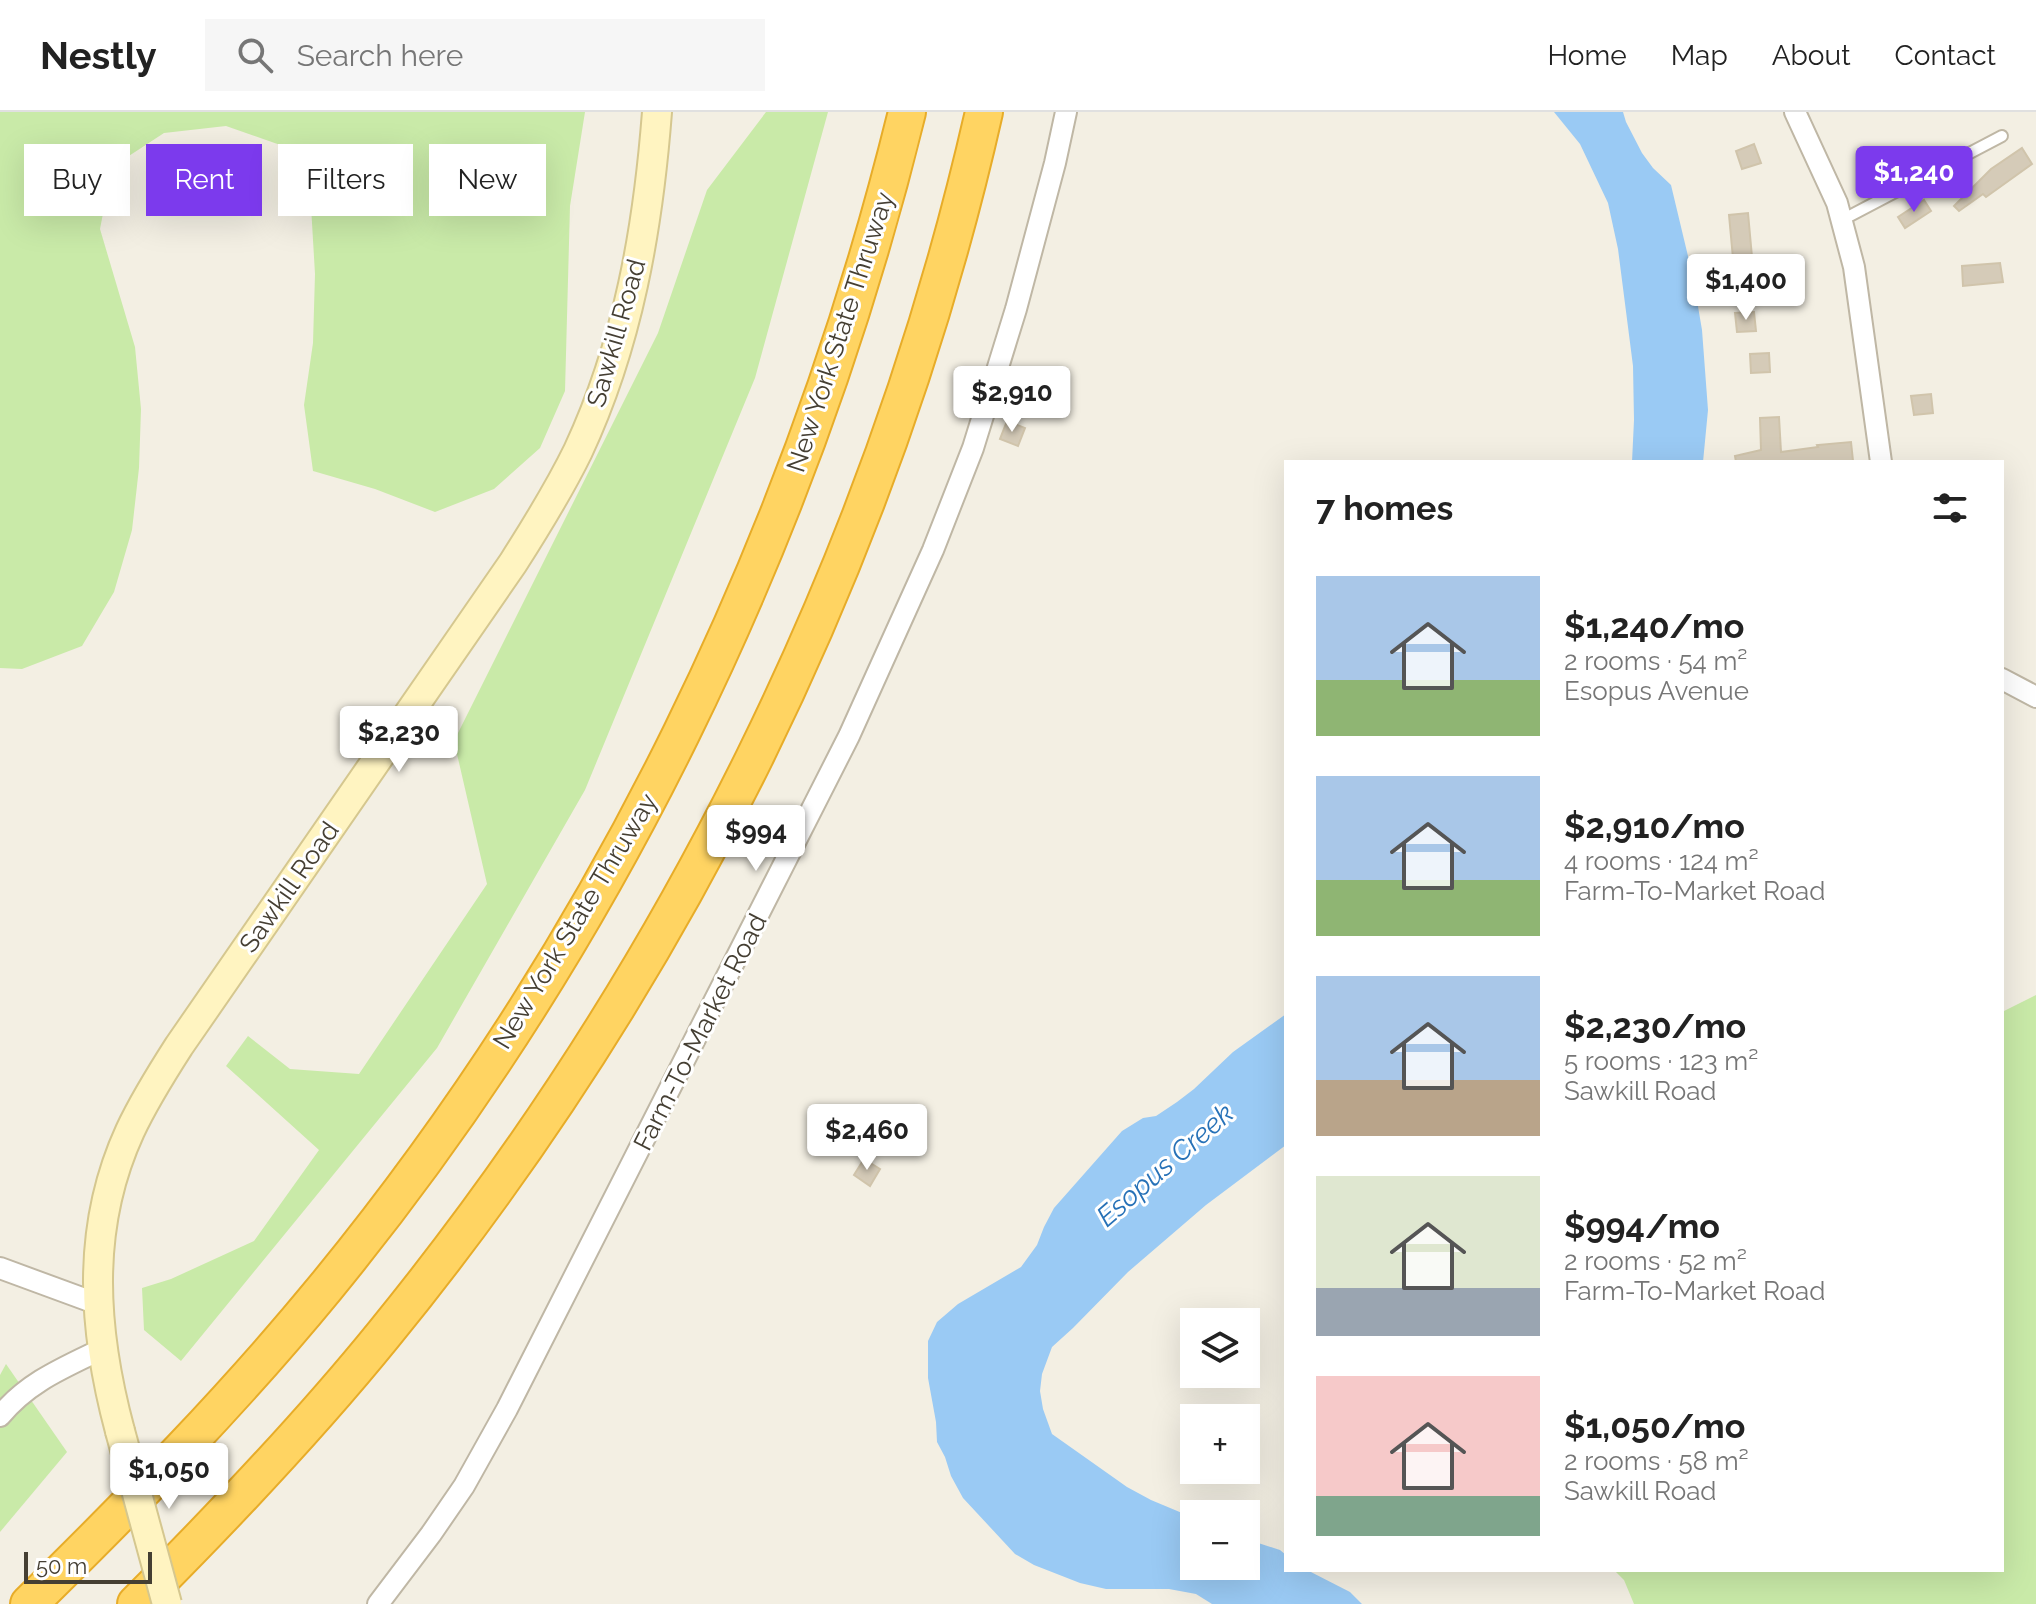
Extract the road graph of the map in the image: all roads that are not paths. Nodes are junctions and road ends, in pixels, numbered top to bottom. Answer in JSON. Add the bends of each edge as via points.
{"nodes":[{"id":1,"x":657,"y":112,"type":"edge"},
{"id":2,"x":907,"y":112,"type":"edge"},
{"id":3,"x":984,"y":112,"type":"edge"},
{"id":4,"x":1066,"y":112,"type":"edge"},
{"id":5,"x":1799,"y":115,"type":"edge"},
{"id":6,"x":2002,"y":136,"type":"dead end"},
{"id":7,"x":1842,"y":220,"type":"junction"},
{"id":8,"x":1881,"y":460,"type":"edge"},
{"id":9,"x":2004,"y":680,"type":"edge"},
{"id":10,"x":2036,"y":697,"type":"edge"},
{"id":11,"x":0,"y":1268,"type":"edge"},
{"id":12,"x":98,"y":1304,"type":"junction"},
{"id":13,"x":102,"y":1349,"type":"junction"},
{"id":14,"x":0,"y":1416,"type":"edge"},
{"id":15,"x":29,"y":1604,"type":"edge"},
{"id":16,"x":136,"y":1604,"type":"edge"},
{"id":17,"x":167,"y":1604,"type":"edge"},
{"id":18,"x":378,"y":1604,"type":"edge"}],
"edges":[{"from":1,"to":12,"type":"street","name":"Sawkill Road","via":[[649,196],[623,330],[577,452],[537,527],[179,1046],[142,1108],[107,1200]]},
{"from":2,"to":15,"type":"highway","name":"New York State Thruway","via":[[858,293],[772,531],[691,713],[594,896],[476,1084],[327,1285],[195,1436]]},
{"from":3,"to":16,"type":"highway","via":[[930,315],[862,509],[778,707],[675,909],[539,1126],[435,1270],[261,1476]]},
{"from":4,"to":18,"type":"street","name":"Farm-To-Market Road","via":[[1016,309],[973,448],[849,736],[507,1409],[464,1486]]},
{"from":5,"to":7,"type":"street"},
{"from":6,"to":7,"type":"lane"},
{"from":7,"to":8,"type":"street","via":[[1854,267]]},
{"from":9,"to":10,"type":"street"},
{"from":11,"to":12,"type":"street"},
{"from":12,"to":13,"type":"street","name":"Sawkill Road"},
{"from":13,"to":14,"type":"street","via":[[36,1382]]},
{"from":13,"to":17,"type":"street","name":"Sawkill Road","bridge":true}]}
